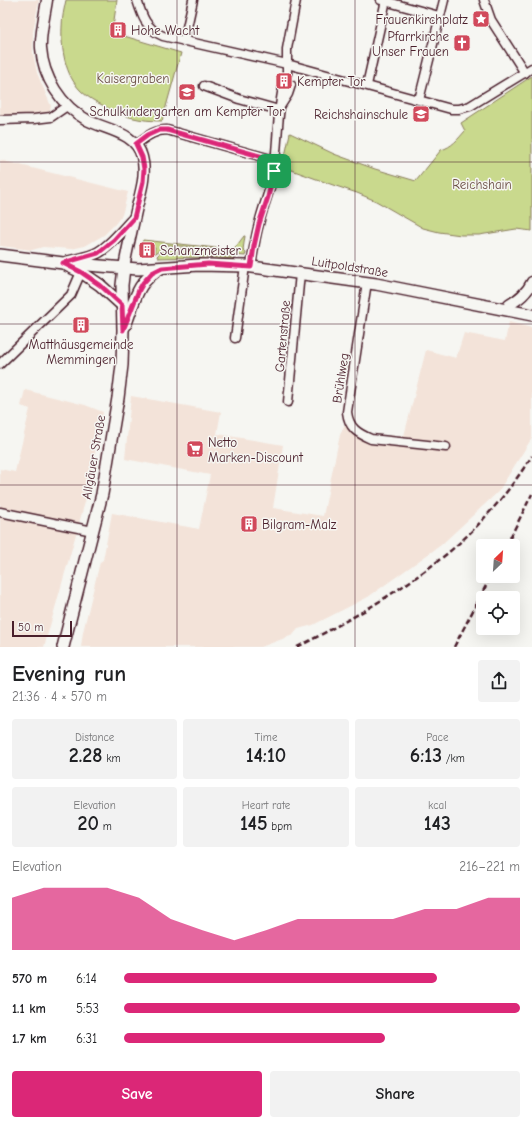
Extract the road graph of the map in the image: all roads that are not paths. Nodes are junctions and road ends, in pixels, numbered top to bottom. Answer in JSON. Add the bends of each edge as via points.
{"nodes":[{"id":1,"x":47,"y":0,"type":"edge"},
{"id":2,"x":137,"y":0,"type":"edge"},
{"id":3,"x":193,"y":0,"type":"edge"},
{"id":4,"x":296,"y":0,"type":"edge"},
{"id":5,"x":384,"y":0,"type":"edge"},
{"id":6,"x":444,"y":0,"type":"edge"},
{"id":7,"x":484,"y":0,"type":"edge"},
{"id":8,"x":439,"y":16,"type":"junction"},
{"id":9,"x":184,"y":41,"type":"junction"},
{"id":10,"x":287,"y":64,"type":"junction"},
{"id":11,"x":532,"y":68,"type":"edge"},
{"id":12,"x":525,"y":73,"type":"junction"},
{"id":13,"x":367,"y":85,"type":"junction"},
{"id":14,"x":204,"y":86,"type":"dead end"},
{"id":15,"x":419,"y":100,"type":"junction"},
{"id":16,"x":67,"y":106,"type":"junction"},
{"id":17,"x":280,"y":109,"type":"junction"},
{"id":18,"x":0,"y":120,"type":"edge"},
{"id":19,"x":136,"y":144,"type":"junction"},
{"id":20,"x":274,"y":160,"type":"junction"},
{"id":21,"x":134,"y":218,"type":"junction"},
{"id":22,"x":0,"y":255,"type":"edge"},
{"id":23,"x":63,"y":263,"type":"junction"},
{"id":24,"x":248,"y":266,"type":"junction"},
{"id":25,"x":124,"y":268,"type":"junction"},
{"id":26,"x":162,"y":268,"type":"junction"},
{"id":27,"x":81,"y":272,"type":"junction"},
{"id":28,"x":300,"y":273,"type":"junction"},
{"id":29,"x":368,"y":282,"type":"junction"},
{"id":30,"x":532,"y":282,"type":"edge"},
{"id":31,"x":122,"y":305,"type":"junction"},
{"id":32,"x":509,"y":305,"type":"joint"},
{"id":33,"x":494,"y":308,"type":"junction"},
{"id":34,"x":532,"y":314,"type":"edge"},
{"id":35,"x":123,"y":330,"type":"junction"},
{"id":36,"x":235,"y":338,"type":"dead end"},
{"id":37,"x":0,"y":364,"type":"edge"},
{"id":38,"x":288,"y":402,"type":"dead end"},
{"id":39,"x":446,"y":447,"type":"dead end"},
{"id":40,"x":0,"y":512,"type":"edge"},
{"id":41,"x":93,"y":531,"type":"junction"},
{"id":42,"x":63,"y":647,"type":"edge"}],
"edges":[{"from":1,"to":16,"type":"street","via":[[40,42],[44,66],[58,95]]},
{"from":2,"to":9,"type":"street","via":[[144,21],[152,30],[162,36]]},
{"from":3,"to":9,"type":"street"},
{"from":4,"to":10,"type":"street","via":[[287,48]]},
{"from":5,"to":8,"type":"street"},
{"from":5,"to":13,"type":"street"},
{"from":6,"to":8,"type":"street"},
{"from":7,"to":12,"type":"street","via":[[491,20]]},
{"from":8,"to":15,"type":"street"},
{"from":9,"to":10,"type":"street"},
{"from":10,"to":13,"type":"street"},
{"from":10,"to":17,"type":"street","via":[[288,82]]},
{"from":11,"to":12,"type":"street"},
{"from":12,"to":15,"type":"street","via":[[463,108],[451,109]]},
{"from":13,"to":15,"type":"street"},
{"from":14,"to":17,"type":"street","via":[[238,99]]},
{"from":16,"to":18,"type":"street","via":[[51,117]]},
{"from":16,"to":19,"type":"street","via":[[85,119],[119,132]]},
{"from":17,"to":20,"type":"street"},
{"from":19,"to":20,"type":"street","via":[[159,130],[167,130]]},
{"from":19,"to":21,"type":"street","via":[[144,169]]},
{"from":20,"to":24,"type":"street","via":[[268,197]]},
{"from":21,"to":23,"type":"street","via":[[98,253]]},
{"from":21,"to":25,"type":"street"},
{"from":22,"to":23,"type":"main road"},
{"from":23,"to":25,"type":"main road","name":"Luitpoldstraße"},
{"from":23,"to":27,"type":"main road"},
{"from":24,"to":26,"type":"main road","name":"Luitpoldstraße","via":[[208,264]]},
{"from":24,"to":28,"type":"main road","name":"Luitpoldstraße"},
{"from":24,"to":36,"type":"street"},
{"from":25,"to":26,"type":"main road","name":"Luitpoldstraße"},
{"from":25,"to":31,"type":"main road","name":"Allgäuer Straße"},
{"from":26,"to":35,"type":"main road","via":[[152,273],[143,283]]},
{"from":27,"to":31,"type":"main road"},
{"from":27,"to":37,"type":"street","via":[[71,295]]},
{"from":28,"to":29,"type":"main road","name":"Luitpoldstraße"},
{"from":28,"to":38,"type":"street","name":"Gartenstraße"},
{"from":29,"to":33,"type":"main road","name":"Luitpoldstraße"},
{"from":29,"to":39,"type":"street","name":"Brühlweg","via":[[347,412],[348,419],[362,436],[371,439]]},
{"from":30,"to":32,"type":"street","via":[[519,299]]},
{"from":31,"to":35,"type":"main road","name":"Allgäuer Straße"},
{"from":32,"to":33,"type":"main road"},
{"from":33,"to":34,"type":"main road","name":"Luitpoldstraße"},
{"from":35,"to":41,"type":"main road","name":"Allgäuer Straße","via":[[118,398],[102,494]]},
{"from":40,"to":41,"type":"street"},
{"from":41,"to":42,"type":"main road","name":"Allgäuer Straße"}]}
